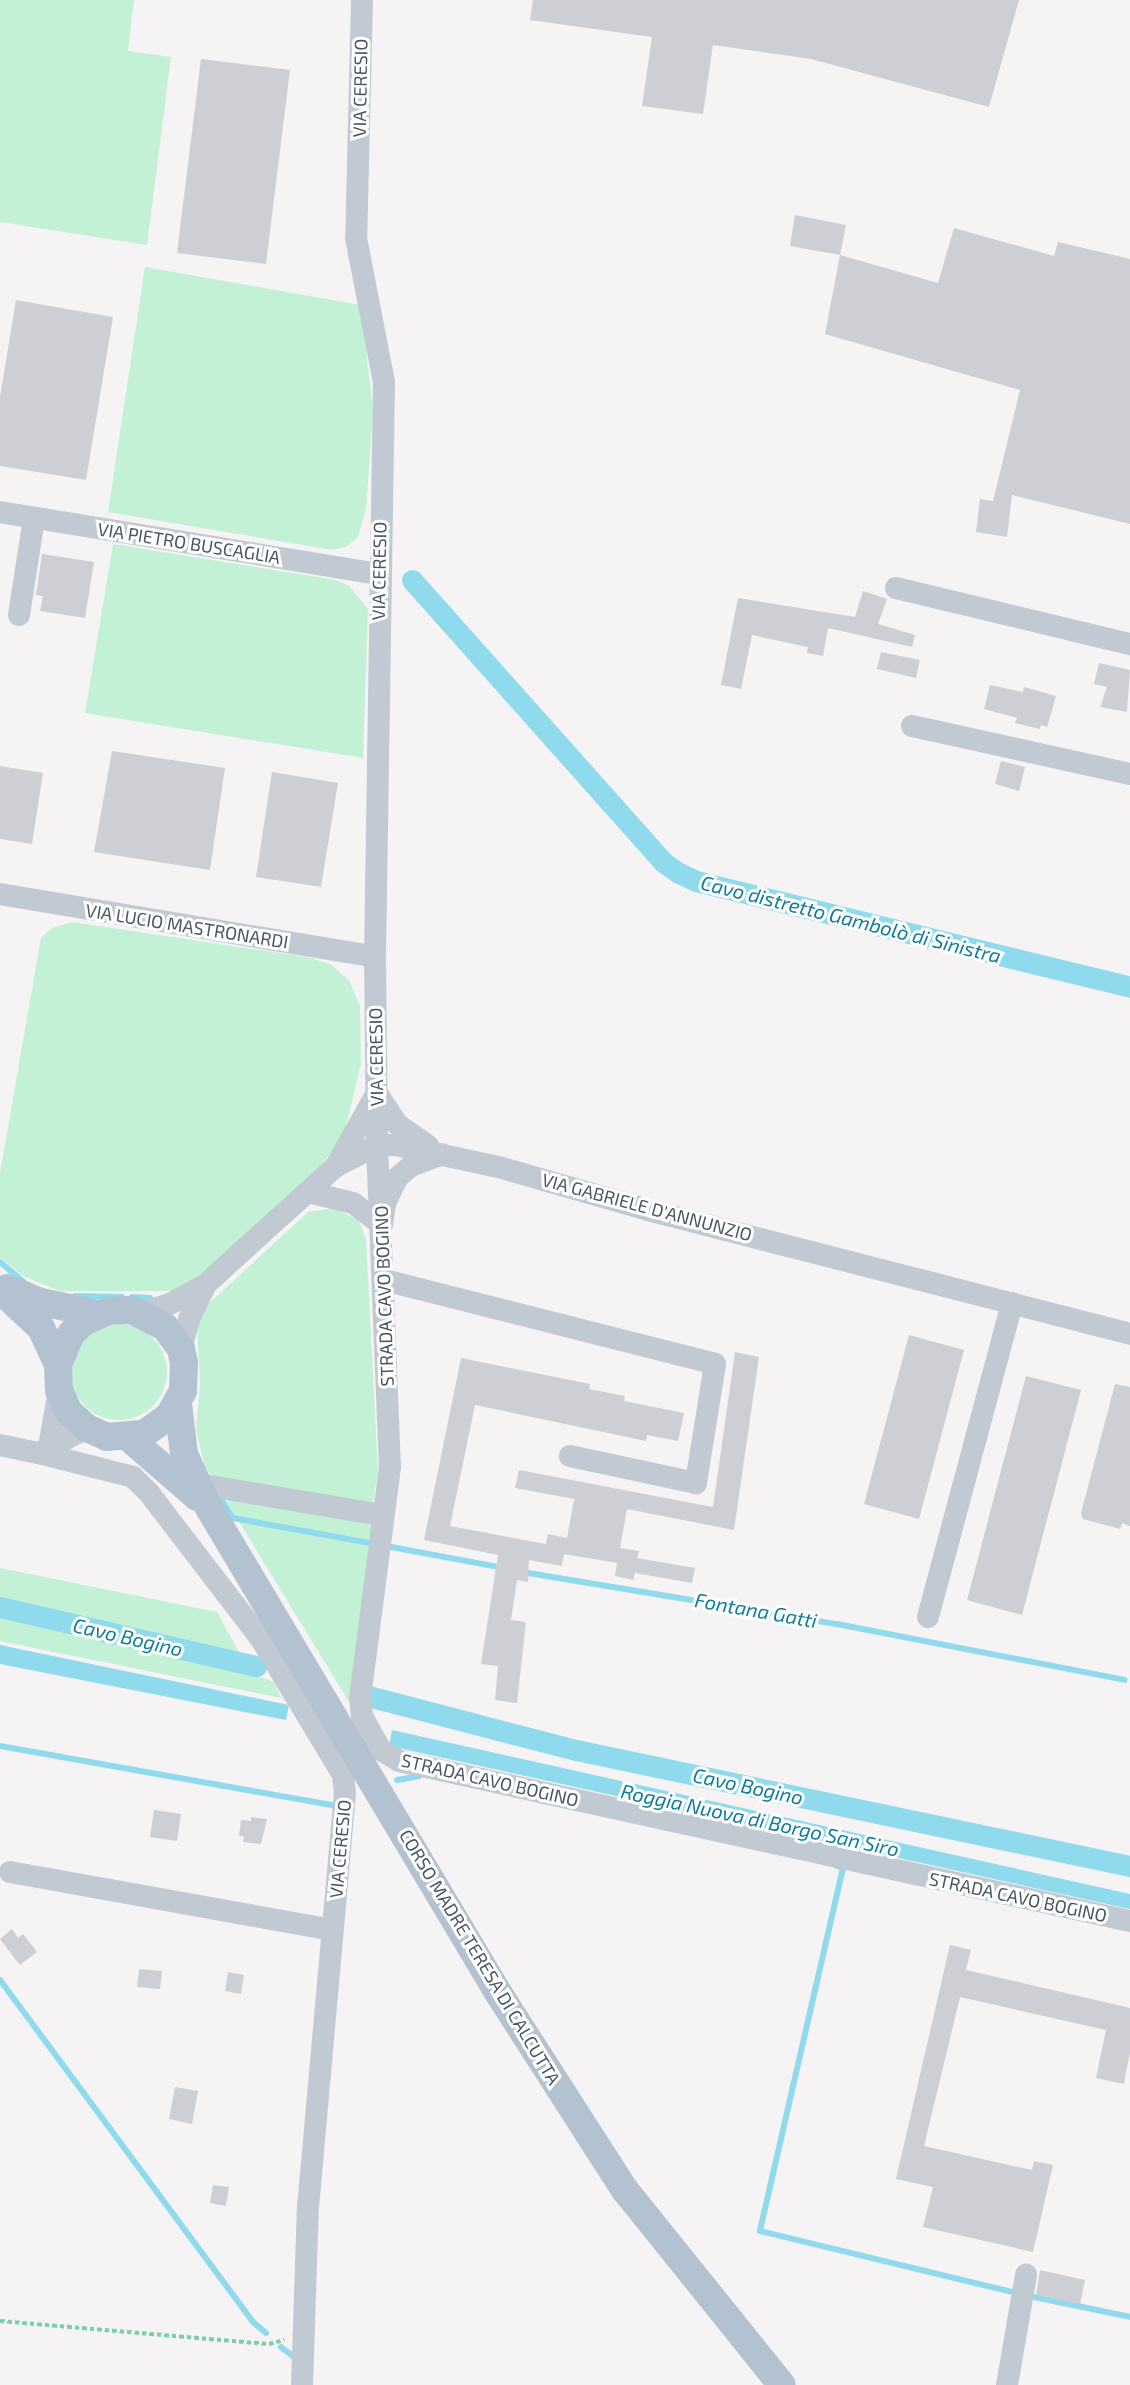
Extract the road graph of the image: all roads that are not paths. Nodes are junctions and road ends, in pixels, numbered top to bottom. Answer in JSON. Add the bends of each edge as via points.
{"nodes":[{"id":1,"x":362,"y":0,"type":"edge"},
{"id":2,"x":0,"y":512,"type":"edge"},
{"id":3,"x":34,"y":518,"type":"junction"},
{"id":4,"x":379,"y":574,"type":"junction"},
{"id":5,"x":896,"y":588,"type":"dead end"},
{"id":6,"x":19,"y":615,"type":"dead end"},
{"id":7,"x":1130,"y":644,"type":"edge"},
{"id":8,"x":912,"y":726,"type":"dead end"},
{"id":9,"x":1130,"y":774,"type":"edge"},
{"id":10,"x":0,"y":894,"type":"edge"},
{"id":11,"x":375,"y":957,"type":"junction"},
{"id":12,"x":377,"y":1093,"type":"junction"},
{"id":13,"x":377,"y":1145,"type":"junction"},
{"id":14,"x":442,"y":1154,"type":"junction"},
{"id":15,"x":335,"y":1167,"type":"junction"},
{"id":16,"x":308,"y":1192,"type":"junction"},
{"id":17,"x":382,"y":1225,"type":"junction"},
{"id":18,"x":384,"y":1280,"type":"junction"},
{"id":19,"x":206,"y":1284,"type":"junction"},
{"id":20,"x":0,"y":1285,"type":"edge"},
{"id":21,"x":0,"y":1290,"type":"edge"},
{"id":22,"x":1012,"y":1303,"type":"junction"},
{"id":23,"x":142,"y":1313,"type":"junction"},
{"id":24,"x":97,"y":1314,"type":"junction"},
{"id":25,"x":1130,"y":1334,"type":"edge"},
{"id":26,"x":180,"y":1349,"type":"junction"},
{"id":27,"x":58,"y":1377,"type":"junction"},
{"id":28,"x":178,"y":1404,"type":"junction"},
{"id":29,"x":87,"y":1428,"type":"junction"},
{"id":30,"x":129,"y":1437,"type":"junction"},
{"id":31,"x":0,"y":1445,"type":"edge"},
{"id":32,"x":44,"y":1450,"type":"junction"},
{"id":33,"x":570,"y":1456,"type":"dead end"},
{"id":34,"x":203,"y":1496,"type":"junction"},
{"id":35,"x":382,"y":1515,"type":"junction"},
{"id":36,"x":928,"y":1617,"type":"dead end"},
{"id":37,"x":10,"y":1872,"type":"dead end"},
{"id":38,"x":1130,"y":1922,"type":"edge"},
{"id":39,"x":332,"y":1930,"type":"junction"},
{"id":40,"x":1026,"y":2275,"type":"dead end"},
{"id":41,"x":302,"y":2385,"type":"edge"},
{"id":42,"x":782,"y":2385,"type":"edge"},
{"id":43,"x":1007,"y":2385,"type":"edge"}],
"edges":[{"from":1,"to":4,"type":"street","name":"VIA CERESIO","via":[[356,238],[384,382]]},
{"from":2,"to":3,"type":"street","name":"VIA PIETRO BUSCAGLIA"},
{"from":3,"to":4,"type":"street","name":"VIA PIETRO BUSCAGLIA"},
{"from":3,"to":6,"type":"street"},
{"from":4,"to":11,"type":"street","name":"VIA CERESIO"},
{"from":5,"to":7,"type":"street"},
{"from":8,"to":9,"type":"street"},
{"from":10,"to":11,"type":"street","name":"VIA LUCIO MASTRONARDI"},
{"from":11,"to":12,"type":"street","name":"VIA CERESIO"},
{"from":12,"to":13,"type":"street","name":"VIA CERESIO"},
{"from":12,"to":14,"type":"street","via":[[397,1124]]},
{"from":12,"to":15,"type":"street"},
{"from":13,"to":14,"type":"street","name":"VIA GABRIELE D'ANNUNZIO"},
{"from":13,"to":15,"type":"street"},
{"from":13,"to":17,"type":"street","name":"STRADA CAVO BOGINO"},
{"from":14,"to":17,"type":"street","via":[[411,1166],[396,1178],[385,1203]]},
{"from":14,"to":22,"type":"street","name":"VIA GABRIELE D'ANNUNZIO"},
{"from":15,"to":16,"type":"street"},
{"from":16,"to":17,"type":"street","via":[[353,1203]]},
{"from":16,"to":19,"type":"street"},
{"from":17,"to":18,"type":"street","name":"STRADA CAVO BOGINO"},
{"from":18,"to":33,"type":"street","via":[[715,1364],[696,1484]]},
{"from":18,"to":35,"type":"street","name":"STRADA CAVO BOGINO","via":[[390,1467]]},
{"from":19,"to":23,"type":"street","via":[[171,1304]]},
{"from":19,"to":26,"type":"street"},
{"from":20,"to":24,"type":"main road","via":[[37,1301]]},
{"from":21,"to":27,"type":"main road","via":[[41,1328]]},
{"from":22,"to":25,"type":"street","name":"VIA GABRIELE D'ANNUNZIO"},
{"from":22,"to":36,"type":"street"},
{"from":23,"to":24,"type":"main road","via":[[119,1309]]},
{"from":23,"to":26,"type":"main road","via":[[165,1327]]},
{"from":24,"to":27,"type":"main road","via":[[71,1334]]},
{"from":26,"to":28,"type":"main road","via":[[185,1377]]},
{"from":27,"to":29,"type":"main road","via":[[69,1412]]},
{"from":27,"to":32,"type":"street"},
{"from":28,"to":30,"type":"main road","via":[[157,1426]]},
{"from":28,"to":34,"type":"main road","name":"CORSO MADRE TERESA DI CALCUTTA","via":[[184,1454]]},
{"from":29,"to":30,"type":"main road","via":[[107,1437]]},
{"from":29,"to":32,"type":"street"},
{"from":30,"to":34,"type":"main road","name":"CORSO MADRE TERESA DI CALCUTTA"},
{"from":31,"to":32,"type":"street"},
{"from":32,"to":39,"type":"street","name":"VIA CERESIO","via":[[133,1477],[149,1493],[272,1657],[343,1775],[345,1793]]},
{"from":34,"to":35,"type":"street"},
{"from":34,"to":42,"type":"main road","name":"CORSO MADRE TERESA DI CALCUTTA","via":[[497,1991],[625,2190]]},
{"from":35,"to":38,"type":"street","name":"STRADA CAVO BOGINO","via":[[360,1697],[365,1723],[385,1755]]},
{"from":37,"to":39,"type":"street"},
{"from":39,"to":41,"type":"street","name":"VIA CERESIO","via":[[308,2204]]},
{"from":40,"to":43,"type":"street"}]}
